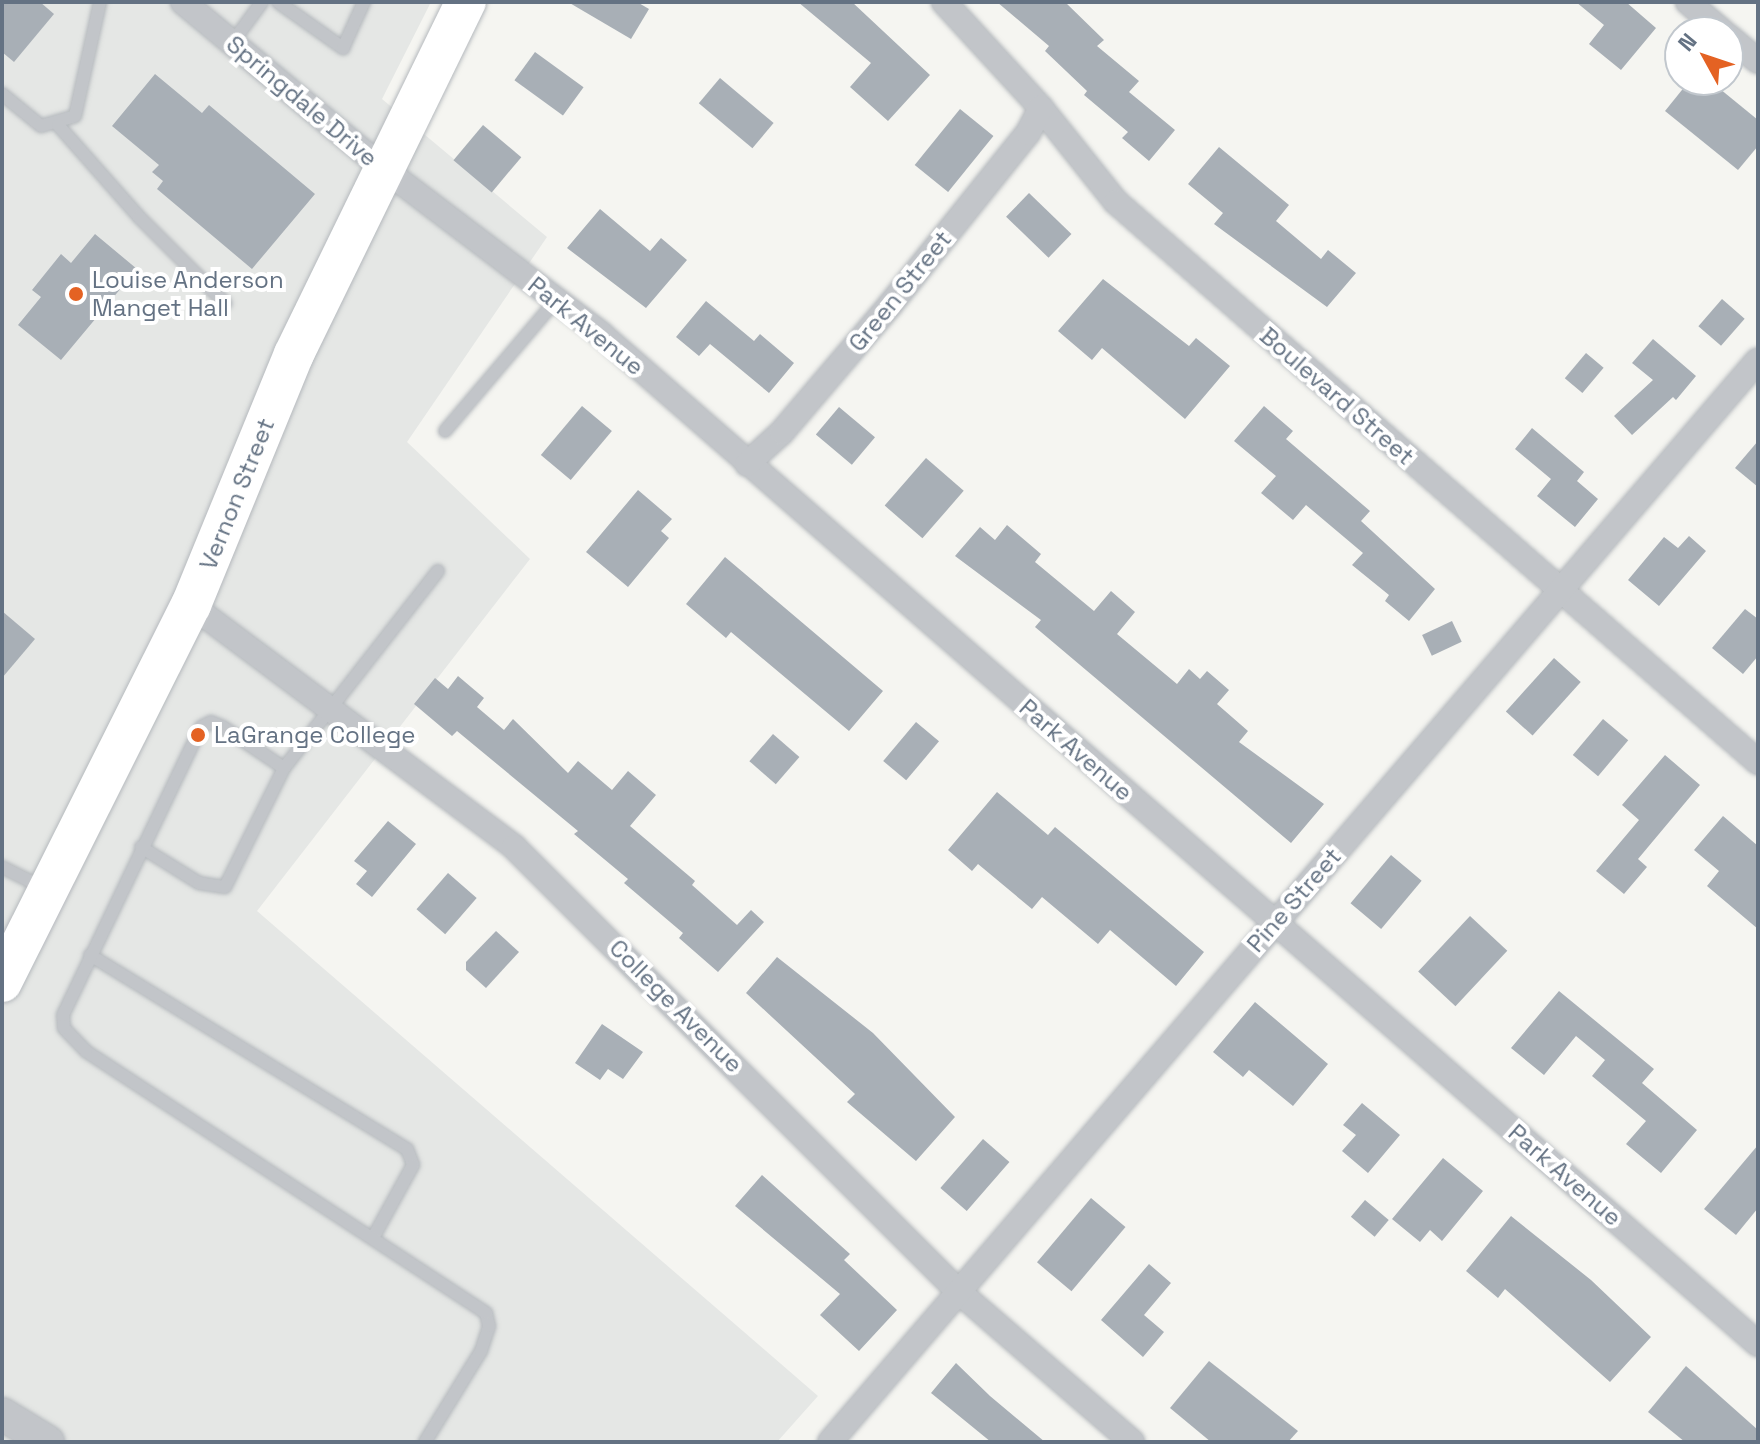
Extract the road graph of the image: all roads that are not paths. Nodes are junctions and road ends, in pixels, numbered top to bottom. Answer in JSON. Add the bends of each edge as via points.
{"nodes":[{"id":1,"x":100,"y":2,"type":"edge"},
{"id":2,"x":183,"y":2,"type":"edge"},
{"id":3,"x":262,"y":2,"type":"edge"},
{"id":4,"x":278,"y":2,"type":"edge"},
{"id":5,"x":364,"y":2,"type":"edge"},
{"id":6,"x":466,"y":2,"type":"edge"},
{"id":7,"x":944,"y":2,"type":"edge"},
{"id":8,"x":1688,"y":2,"type":"edge"},
{"id":9,"x":1704,"y":16,"type":"edge"},
{"id":10,"x":232,"y":43,"type":"junction"},
{"id":11,"x":2,"y":94,"type":"edge"},
{"id":12,"x":1041,"y":108,"type":"junction"},
{"id":13,"x":58,"y":125,"type":"junction"},
{"id":14,"x":384,"y":169,"type":"junction"},
{"id":15,"x":557,"y":299,"type":"junction"},
{"id":16,"x":225,"y":303,"type":"dead end"},
{"id":17,"x":1758,"y":360,"type":"edge"},
{"id":18,"x":445,"y":431,"type":"dead end"},
{"id":19,"x":747,"y":464,"type":"junction"},
{"id":20,"x":438,"y":571,"type":"dead end"},
{"id":21,"x":1562,"y":593,"type":"junction"},
{"id":22,"x":191,"y":605,"type":"junction"},
{"id":23,"x":328,"y":708,"type":"junction"},
{"id":24,"x":1758,"y":762,"type":"edge"},
{"id":25,"x":284,"y":768,"type":"junction"},
{"id":26,"x":141,"y":847,"type":"junction"},
{"id":27,"x":2,"y":867,"type":"edge"},
{"id":28,"x":48,"y":891,"type":"junction"},
{"id":29,"x":1275,"y":922,"type":"junction"},
{"id":30,"x":90,"y":955,"type":"junction"},
{"id":31,"x":2,"y":982,"type":"edge"},
{"id":32,"x":374,"y":1236,"type":"junction"},
{"id":33,"x":959,"y":1292,"type":"junction"},
{"id":34,"x":1758,"y":1344,"type":"edge"},
{"id":35,"x":2,"y":1414,"type":"edge"},
{"id":36,"x":48,"y":1442,"type":"edge"},
{"id":37,"x":425,"y":1442,"type":"edge"},
{"id":38,"x":830,"y":1442,"type":"edge"},
{"id":39,"x":1132,"y":1442,"type":"edge"}],
"edges":[{"from":1,"to":13,"type":"lane","via":[[75,116]]},
{"from":2,"to":10,"type":"street","name":"Springdale Drive"},
{"from":3,"to":10,"type":"lane"},
{"from":4,"to":5,"type":"lane","via":[[343,48]]},
{"from":6,"to":14,"type":"main road","name":"Vernon Street"},
{"from":7,"to":12,"type":"street","name":"Boulevard Street"},
{"from":8,"to":9,"type":"street"},
{"from":10,"to":14,"type":"street","name":"Springdale Drive"},
{"from":11,"to":13,"type":"lane","via":[[41,126]]},
{"from":12,"to":19,"type":"street","name":"Green Street","via":[[1028,133],[890,305],[782,432]]},
{"from":12,"to":21,"type":"street","name":"Boulevard Street","via":[[1116,202]]},
{"from":13,"to":16,"type":"lane"},
{"from":14,"to":15,"type":"street","name":"Park Avenue"},
{"from":14,"to":22,"type":"main road","name":"Vernon Street","via":[[294,354]]},
{"from":15,"to":18,"type":"lane"},
{"from":15,"to":19,"type":"street","name":"Park Avenue"},
{"from":17,"to":21,"type":"street","name":"Pine Street"},
{"from":19,"to":29,"type":"street","name":"Park Avenue"},
{"from":20,"to":23,"type":"lane"},
{"from":21,"to":24,"type":"street","name":"Boulevard Street"},
{"from":21,"to":29,"type":"street","name":"Pine Street"},
{"from":22,"to":23,"type":"street","name":"College Avenue"},
{"from":22,"to":28,"type":"main road","name":"Vernon Street"},
{"from":23,"to":25,"type":"lane"},
{"from":23,"to":33,"type":"street","name":"College Avenue","via":[[514,847]]},
{"from":25,"to":26,"type":"lane","via":[[225,887],[199,883]]},
{"from":25,"to":26,"type":"lane","via":[[223,727],[211,722],[201,727]]},
{"from":26,"to":30,"type":"lane"},
{"from":27,"to":28,"type":"lane"},
{"from":28,"to":31,"type":"main road","name":"Vernon Street"},
{"from":29,"to":33,"type":"street","name":"Pine Street"},
{"from":29,"to":34,"type":"street","name":"Park Avenue"},
{"from":30,"to":32,"type":"lane","via":[[63,1015],[73,1040]]},
{"from":30,"to":32,"type":"lane","via":[[407,1149],[413,1165]]},
{"from":32,"to":37,"type":"lane","via":[[489,1318],[481,1351]]},
{"from":33,"to":38,"type":"street","name":"Pine Street"},
{"from":33,"to":39,"type":"street","name":"College Avenue"},
{"from":35,"to":36,"type":"street"}]}
